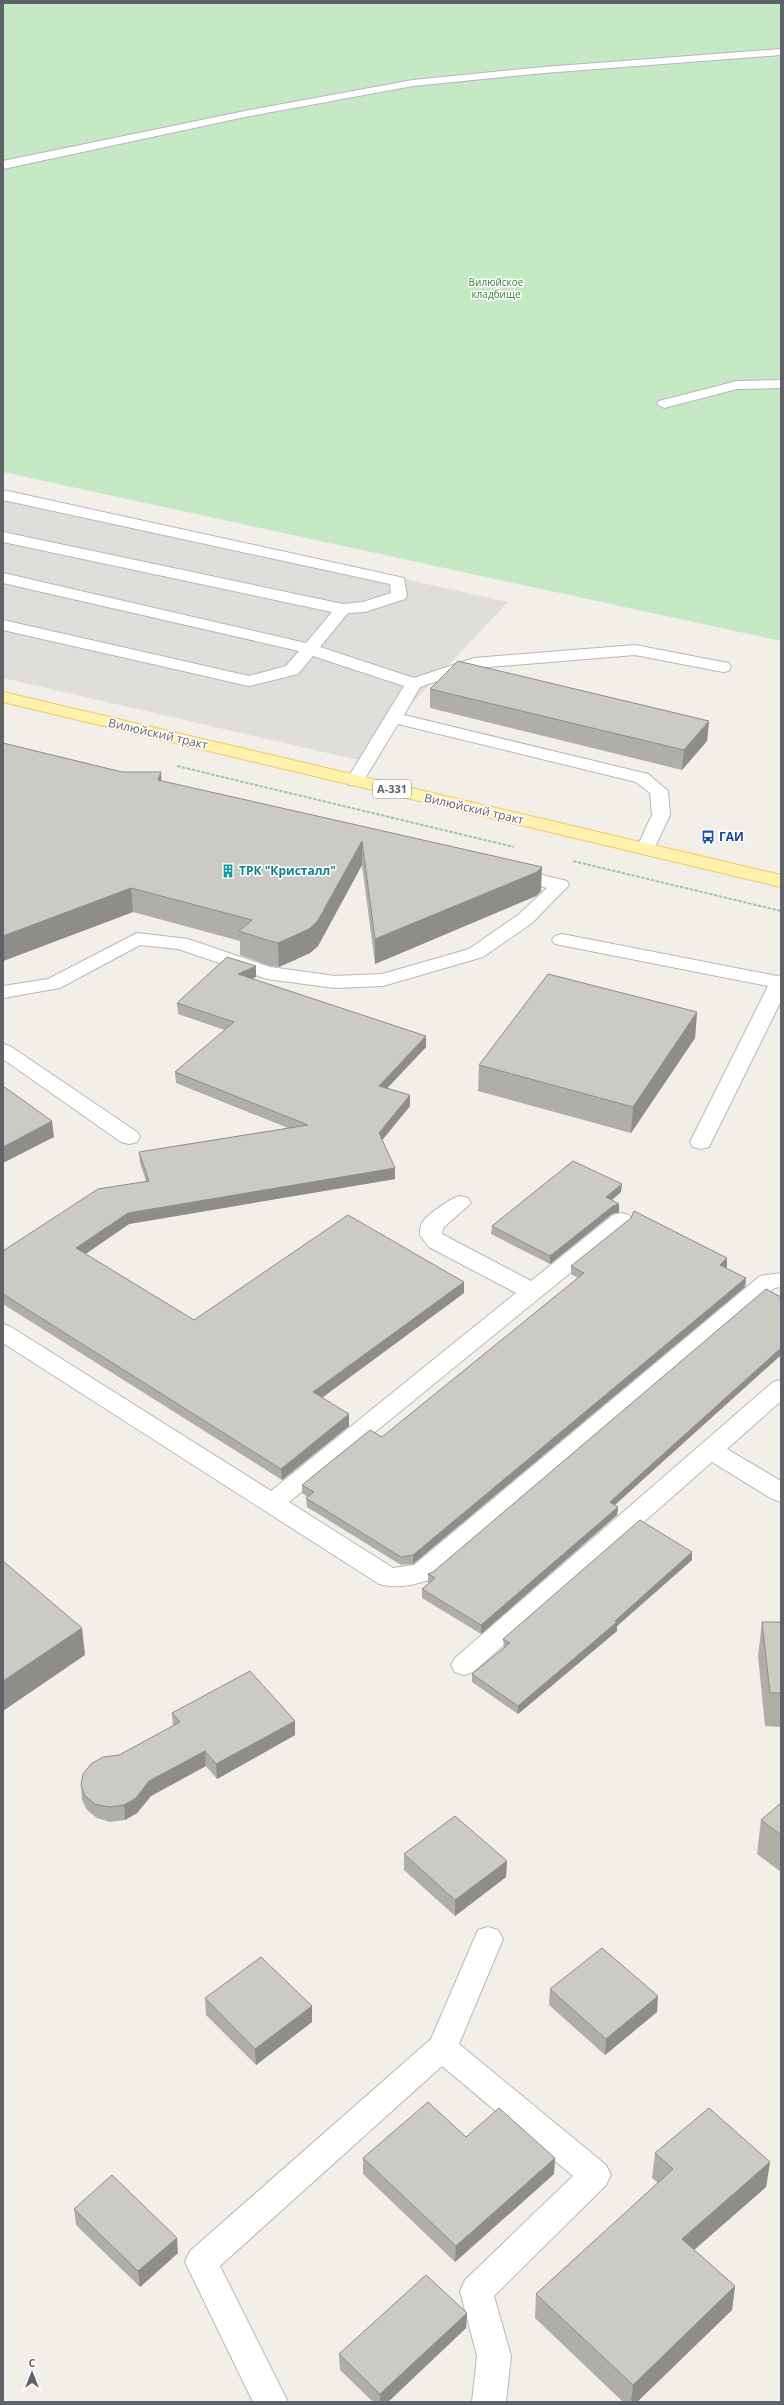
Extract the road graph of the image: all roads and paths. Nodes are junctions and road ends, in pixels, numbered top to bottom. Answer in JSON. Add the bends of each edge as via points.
{"nodes":[{"id":1,"x":781,"y":52,"type":"edge"},
{"id":2,"x":3,"y":165,"type":"edge"},
{"id":3,"x":781,"y":384,"type":"edge"},
{"id":4,"x":664,"y":404,"type":"dead end"},
{"id":5,"x":3,"y":495,"type":"edge"},
{"id":6,"x":3,"y":537,"type":"edge"},
{"id":7,"x":3,"y":578,"type":"edge"},
{"id":8,"x":343,"y":609,"type":"junction"},
{"id":9,"x":3,"y":625,"type":"edge"},
{"id":10,"x":310,"y":649,"type":"junction"},
{"id":11,"x":723,"y":667,"type":"dead end"},
{"id":12,"x":414,"y":684,"type":"junction"},
{"id":13,"x":3,"y":697,"type":"edge"},
{"id":14,"x":393,"y":718,"type":"junction"},
{"id":15,"x":173,"y":765,"type":"dead end"},
{"id":16,"x":356,"y":781,"type":"junction"},
{"id":17,"x":522,"y":849,"type":"dead end"},
{"id":18,"x":646,"y":849,"type":"junction"},
{"id":19,"x":569,"y":860,"type":"dead end"},
{"id":20,"x":498,"y":870,"type":"edge"},
{"id":21,"x":781,"y":881,"type":"edge"},
{"id":22,"x":781,"y":906,"type":"edge"},
{"id":23,"x":779,"y":911,"type":"edge"},
{"id":24,"x":562,"y":940,"type":"dead end"},
{"id":25,"x":781,"y":983,"type":"edge"},
{"id":26,"x":3,"y":992,"type":"edge"},
{"id":27,"x":3,"y":1050,"type":"edge"},
{"id":28,"x":129,"y":1137,"type":"dead end"},
{"id":29,"x":701,"y":1142,"type":"dead end"},
{"id":30,"x":460,"y":1203,"type":"dead end"},
{"id":31,"x":621,"y":1220,"type":"dead end"},
{"id":32,"x":781,"y":1280,"type":"edge"},
{"id":33,"x":531,"y":1292,"type":"junction"},
{"id":34,"x":3,"y":1332,"type":"edge"},
{"id":35,"x":781,"y":1388,"type":"edge"},
{"id":36,"x":710,"y":1449,"type":"junction"},
{"id":37,"x":781,"y":1493,"type":"edge"},
{"id":38,"x":272,"y":1503,"type":"junction"},
{"id":39,"x":464,"y":1665,"type":"dead end"},
{"id":40,"x":488,"y":1939,"type":"dead end"},
{"id":41,"x":442,"y":2048,"type":"junction"},
{"id":42,"x":271,"y":2402,"type":"edge"},
{"id":43,"x":489,"y":2402,"type":"edge"}],
"edges":[{"from":1,"to":2,"type":"street","via":[[413,83],[245,114]]},
{"from":3,"to":4,"type":"street","via":[[737,385]]},
{"from":5,"to":8,"type":"street","via":[[398,581],[399,596],[365,607]]},
{"from":6,"to":8,"type":"street"},
{"from":7,"to":10,"type":"street"},
{"from":8,"to":10,"type":"street"},
{"from":9,"to":10,"type":"street","via":[[249,681],[292,670]]},
{"from":10,"to":12,"type":"street"},
{"from":11,"to":12,"type":"street","via":[[635,650],[474,663]]},
{"from":12,"to":14,"type":"street"},
{"from":13,"to":16,"type":"main road","name":"Вилюйский тракт","number":"А-331"},
{"from":14,"to":16,"type":"street"},
{"from":14,"to":18,"type":"street","via":[[642,778],[659,791],[662,815]]},
{"from":15,"to":17,"type":"path"},
{"from":16,"to":18,"type":"main road","name":"Вилюйский тракт","number":"А-331"},
{"from":18,"to":21,"type":"main road","name":"Вилюйский тракт","number":"А-331"},
{"from":19,"to":23,"type":"path"},
{"from":20,"to":26,"type":"street","via":[[560,886],[525,919],[476,953],[383,980],[335,982],[268,973],[181,943],[137,940],[53,984]]},
{"from":22,"to":23,"type":"path"},
{"from":24,"to":25,"type":"street"},
{"from":25,"to":29,"type":"street"},
{"from":27,"to":28,"type":"street"},
{"from":30,"to":33,"type":"street","via":[[432,1225],[432,1235],[437,1242]]},
{"from":31,"to":33,"type":"street"},
{"from":32,"to":38,"type":"street","via":[[768,1281],[423,1572],[408,1577],[388,1577]]},
{"from":33,"to":38,"type":"street"},
{"from":34,"to":38,"type":"street"},
{"from":35,"to":36,"type":"street"},
{"from":36,"to":37,"type":"street"},
{"from":36,"to":39,"type":"street"},
{"from":40,"to":41,"type":"street"},
{"from":41,"to":42,"type":"street","via":[[201,2262]]},
{"from":41,"to":43,"type":"street","via":[[595,2175],[476,2290],[494,2356]]}]}
